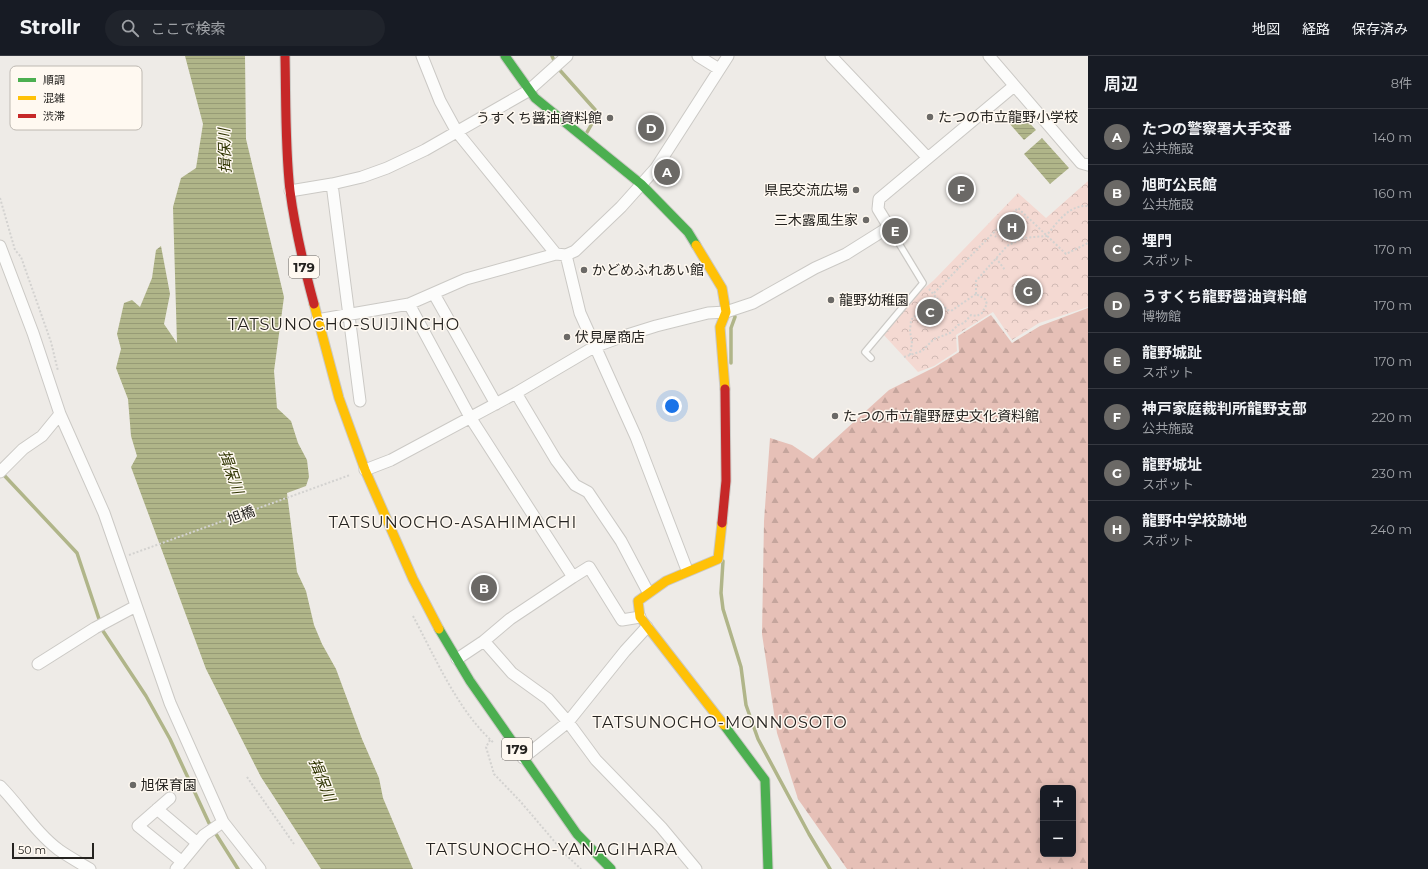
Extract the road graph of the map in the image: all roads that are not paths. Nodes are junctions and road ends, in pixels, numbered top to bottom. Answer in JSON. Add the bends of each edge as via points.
{"nodes":[{"id":1,"x":285,"y":56,"type":"edge"},
{"id":2,"x":422,"y":56,"type":"edge"},
{"id":3,"x":505,"y":56,"type":"edge"},
{"id":4,"x":567,"y":56,"type":"edge"},
{"id":5,"x":698,"y":56,"type":"edge"},
{"id":6,"x":728,"y":56,"type":"edge"},
{"id":7,"x":831,"y":56,"type":"edge"},
{"id":8,"x":989,"y":56,"type":"edge"},
{"id":9,"x":720,"y":69,"type":"junction"},
{"id":10,"x":1014,"y":86,"type":"junction"},
{"id":11,"x":528,"y":91,"type":"junction"},
{"id":12,"x":457,"y":132,"type":"junction"},
{"id":13,"x":927,"y":157,"type":"junction"},
{"id":14,"x":1088,"y":165,"type":"edge"},
{"id":15,"x":643,"y":182,"type":"junction"},
{"id":16,"x":332,"y":184,"type":"junction"},
{"id":17,"x":290,"y":191,"type":"junction"},
{"id":18,"x":889,"y":227,"type":"junction"},
{"id":19,"x":0,"y":246,"type":"edge"},
{"id":20,"x":561,"y":255,"type":"junction"},
{"id":21,"x":434,"y":294,"type":"junction"},
{"id":22,"x":409,"y":304,"type":"junction"},
{"id":23,"x":726,"y":312,"type":"junction"},
{"id":24,"x":350,"y":314,"type":"junction"},
{"id":25,"x":317,"y":320,"type":"junction"},
{"id":26,"x":594,"y":348,"type":"junction"},
{"id":27,"x":871,"y":358,"type":"dead end"},
{"id":28,"x":516,"y":393,"type":"junction"},
{"id":29,"x":360,"y":401,"type":"dead end"},
{"id":30,"x":496,"y":404,"type":"junction"},
{"id":31,"x":60,"y":414,"type":"junction"},
{"id":32,"x":470,"y":417,"type":"junction"},
{"id":33,"x":3,"y":470,"type":"edge"},
{"id":34,"x":360,"y":472,"type":"junction"},
{"id":35,"x":687,"y":570,"type":"junction"},
{"id":36,"x":572,"y":577,"type":"junction"},
{"id":37,"x":648,"y":592,"type":"junction"},
{"id":38,"x":136,"y":606,"type":"junction"},
{"id":39,"x":640,"y":617,"type":"junction"},
{"id":40,"x":647,"y":627,"type":"junction"},
{"id":41,"x":484,"y":641,"type":"junction"},
{"id":42,"x":457,"y":659,"type":"junction"},
{"id":43,"x":38,"y":664,"type":"dead end"},
{"id":44,"x":568,"y":722,"type":"junction"},
{"id":45,"x":523,"y":758,"type":"junction"},
{"id":46,"x":0,"y":786,"type":"edge"},
{"id":47,"x":170,"y":798,"type":"dead end"},
{"id":48,"x":157,"y":809,"type":"junction"},
{"id":49,"x":223,"y":822,"type":"junction"},
{"id":50,"x":200,"y":838,"type":"junction"},
{"id":51,"x":178,"y":865,"type":"edge"},
{"id":52,"x":89,"y":869,"type":"edge"},
{"id":53,"x":260,"y":869,"type":"edge"},
{"id":54,"x":611,"y":869,"type":"edge"},
{"id":55,"x":696,"y":869,"type":"edge"},
{"id":56,"x":768,"y":869,"type":"edge"}],
"edges":[{"from":1,"to":17,"type":"main road","number":"179"},
{"from":2,"to":12,"type":"street","via":[[440,101]]},
{"from":3,"to":11,"type":"main road"},
{"from":4,"to":11,"type":"street"},
{"from":5,"to":9,"type":"street"},
{"from":6,"to":9,"type":"street"},
{"from":7,"to":13,"type":"street"},
{"from":8,"to":10,"type":"street"},
{"from":9,"to":15,"type":"street","via":[[656,168]]},
{"from":10,"to":13,"type":"street"},
{"from":10,"to":14,"type":"street","via":[[1081,164]]},
{"from":11,"to":12,"type":"street"},
{"from":11,"to":15,"type":"main road"},
{"from":12,"to":16,"type":"street","via":[[387,168]]},
{"from":12,"to":20,"type":"street"},
{"from":13,"to":18,"type":"street","via":[[879,199],[878,209]]},
{"from":15,"to":20,"type":"street","via":[[621,208],[575,251]]},
{"from":15,"to":23,"type":"main road","via":[[688,232],[722,288]]},
{"from":16,"to":17,"type":"street"},
{"from":16,"to":24,"type":"street"},
{"from":17,"to":25,"type":"main road","number":"179","via":[[301,256]]},
{"from":18,"to":23,"type":"street","via":[[846,254],[815,268],[753,303]]},
{"from":18,"to":27,"type":"lane","via":[[923,283],[865,352]]},
{"from":19,"to":31,"type":"street"},
{"from":20,"to":21,"type":"street","via":[[466,279]]},
{"from":20,"to":26,"type":"street"},
{"from":21,"to":22,"type":"street"},
{"from":21,"to":30,"type":"street"},
{"from":22,"to":24,"type":"street"},
{"from":22,"to":32,"type":"street"},
{"from":23,"to":26,"type":"street","via":[[708,313],[656,326]]},
{"from":23,"to":35,"type":"main road","via":[[720,327],[725,376],[726,481],[718,559]]},
{"from":24,"to":25,"type":"street"},
{"from":24,"to":29,"type":"street"},
{"from":25,"to":34,"type":"main road","number":"179"},
{"from":26,"to":28,"type":"street"},
{"from":26,"to":35,"type":"street","via":[[636,436]]},
{"from":28,"to":30,"type":"street"},
{"from":28,"to":37,"type":"street","via":[[556,460],[575,485],[588,492],[621,541]]},
{"from":30,"to":32,"type":"street"},
{"from":31,"to":33,"type":"street","via":[[42,436],[23,449]]},
{"from":31,"to":38,"type":"street","via":[[104,513]]},
{"from":32,"to":34,"type":"street","via":[[391,460]]},
{"from":32,"to":36,"type":"street"},
{"from":34,"to":42,"type":"main road","number":"179","via":[[434,620]]},
{"from":35,"to":37,"type":"main road","via":[[663,581]]},
{"from":36,"to":39,"type":"street","via":[[589,567],[622,620]]},
{"from":36,"to":41,"type":"street","via":[[510,619]]},
{"from":37,"to":39,"type":"main road","via":[[638,601]]},
{"from":38,"to":43,"type":"street","via":[[105,622]]},
{"from":38,"to":49,"type":"street","via":[[170,703]]},
{"from":39,"to":40,"type":"main road"},
{"from":40,"to":44,"type":"street"},
{"from":40,"to":56,"type":"main road","via":[[697,688],[765,780]]},
{"from":41,"to":42,"type":"street"},
{"from":41,"to":44,"type":"street","via":[[512,673],[548,699]]},
{"from":42,"to":45,"type":"main road","number":"179"},
{"from":44,"to":45,"type":"street"},
{"from":44,"to":55,"type":"street","via":[[596,760],[661,827]]},
{"from":45,"to":54,"type":"main road","number":"179","via":[[577,834]]},
{"from":46,"to":52,"type":"street","via":[[20,811],[58,849]]},
{"from":47,"to":48,"type":"street"},
{"from":48,"to":50,"type":"street"},
{"from":48,"to":51,"type":"street","via":[[138,826]]},
{"from":49,"to":50,"type":"street"},
{"from":49,"to":53,"type":"street"},
{"from":50,"to":51,"type":"street"}]}
